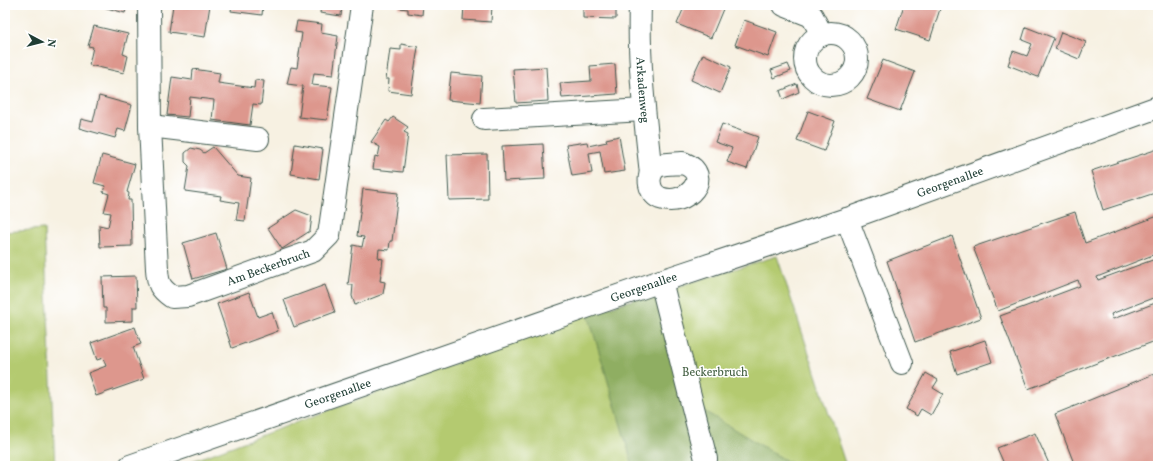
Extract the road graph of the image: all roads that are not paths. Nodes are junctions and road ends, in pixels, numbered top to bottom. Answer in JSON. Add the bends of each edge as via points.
{"nodes":[{"id":1,"x":149,"y":5,"type":"edge"},
{"id":2,"x":362,"y":5,"type":"edge"},
{"id":3,"x":640,"y":5,"type":"edge"},
{"id":4,"x":784,"y":5,"type":"edge"},
{"id":5,"x":822,"y":35,"type":"dead end"},
{"id":6,"x":1158,"y":107,"type":"edge"},
{"id":7,"x":644,"y":110,"type":"junction"},
{"id":8,"x":484,"y":118,"type":"dead end"},
{"id":9,"x":150,"y":126,"type":"junction"},
{"id":10,"x":258,"y":139,"type":"dead end"},
{"id":11,"x":651,"y":174,"type":"dead end"},
{"id":12,"x":847,"y":219,"type":"junction"},
{"id":13,"x":660,"y":281,"type":"junction"},
{"id":14,"x":902,"y":362,"type":"dead end"},
{"id":15,"x":130,"y":466,"type":"edge"},
{"id":16,"x":705,"y":466,"type":"edge"}],
"edges":[{"from":1,"to":9,"type":"street","name":"Am Beckerbruch"},
{"from":2,"to":9,"type":"street","name":"Am Beckerbruch","via":[[329,235],[313,250],[188,296],[172,297],[158,283]]},
{"from":3,"to":7,"type":"street","name":"Arkadenweg","via":[[639,33]]},
{"from":4,"to":5,"type":"street","via":[[812,16]]},
{"from":6,"to":12,"type":"street","name":"Georgenallee"},
{"from":7,"to":8,"type":"street"},
{"from":7,"to":11,"type":"street","name":"Arkadenweg"},
{"from":9,"to":10,"type":"street"},
{"from":12,"to":13,"type":"street","name":"Georgenallee"},
{"from":12,"to":14,"type":"street"},
{"from":13,"to":15,"type":"street","name":"Georgenallee"},
{"from":13,"to":16,"type":"street","via":[[706,459]]}]}
